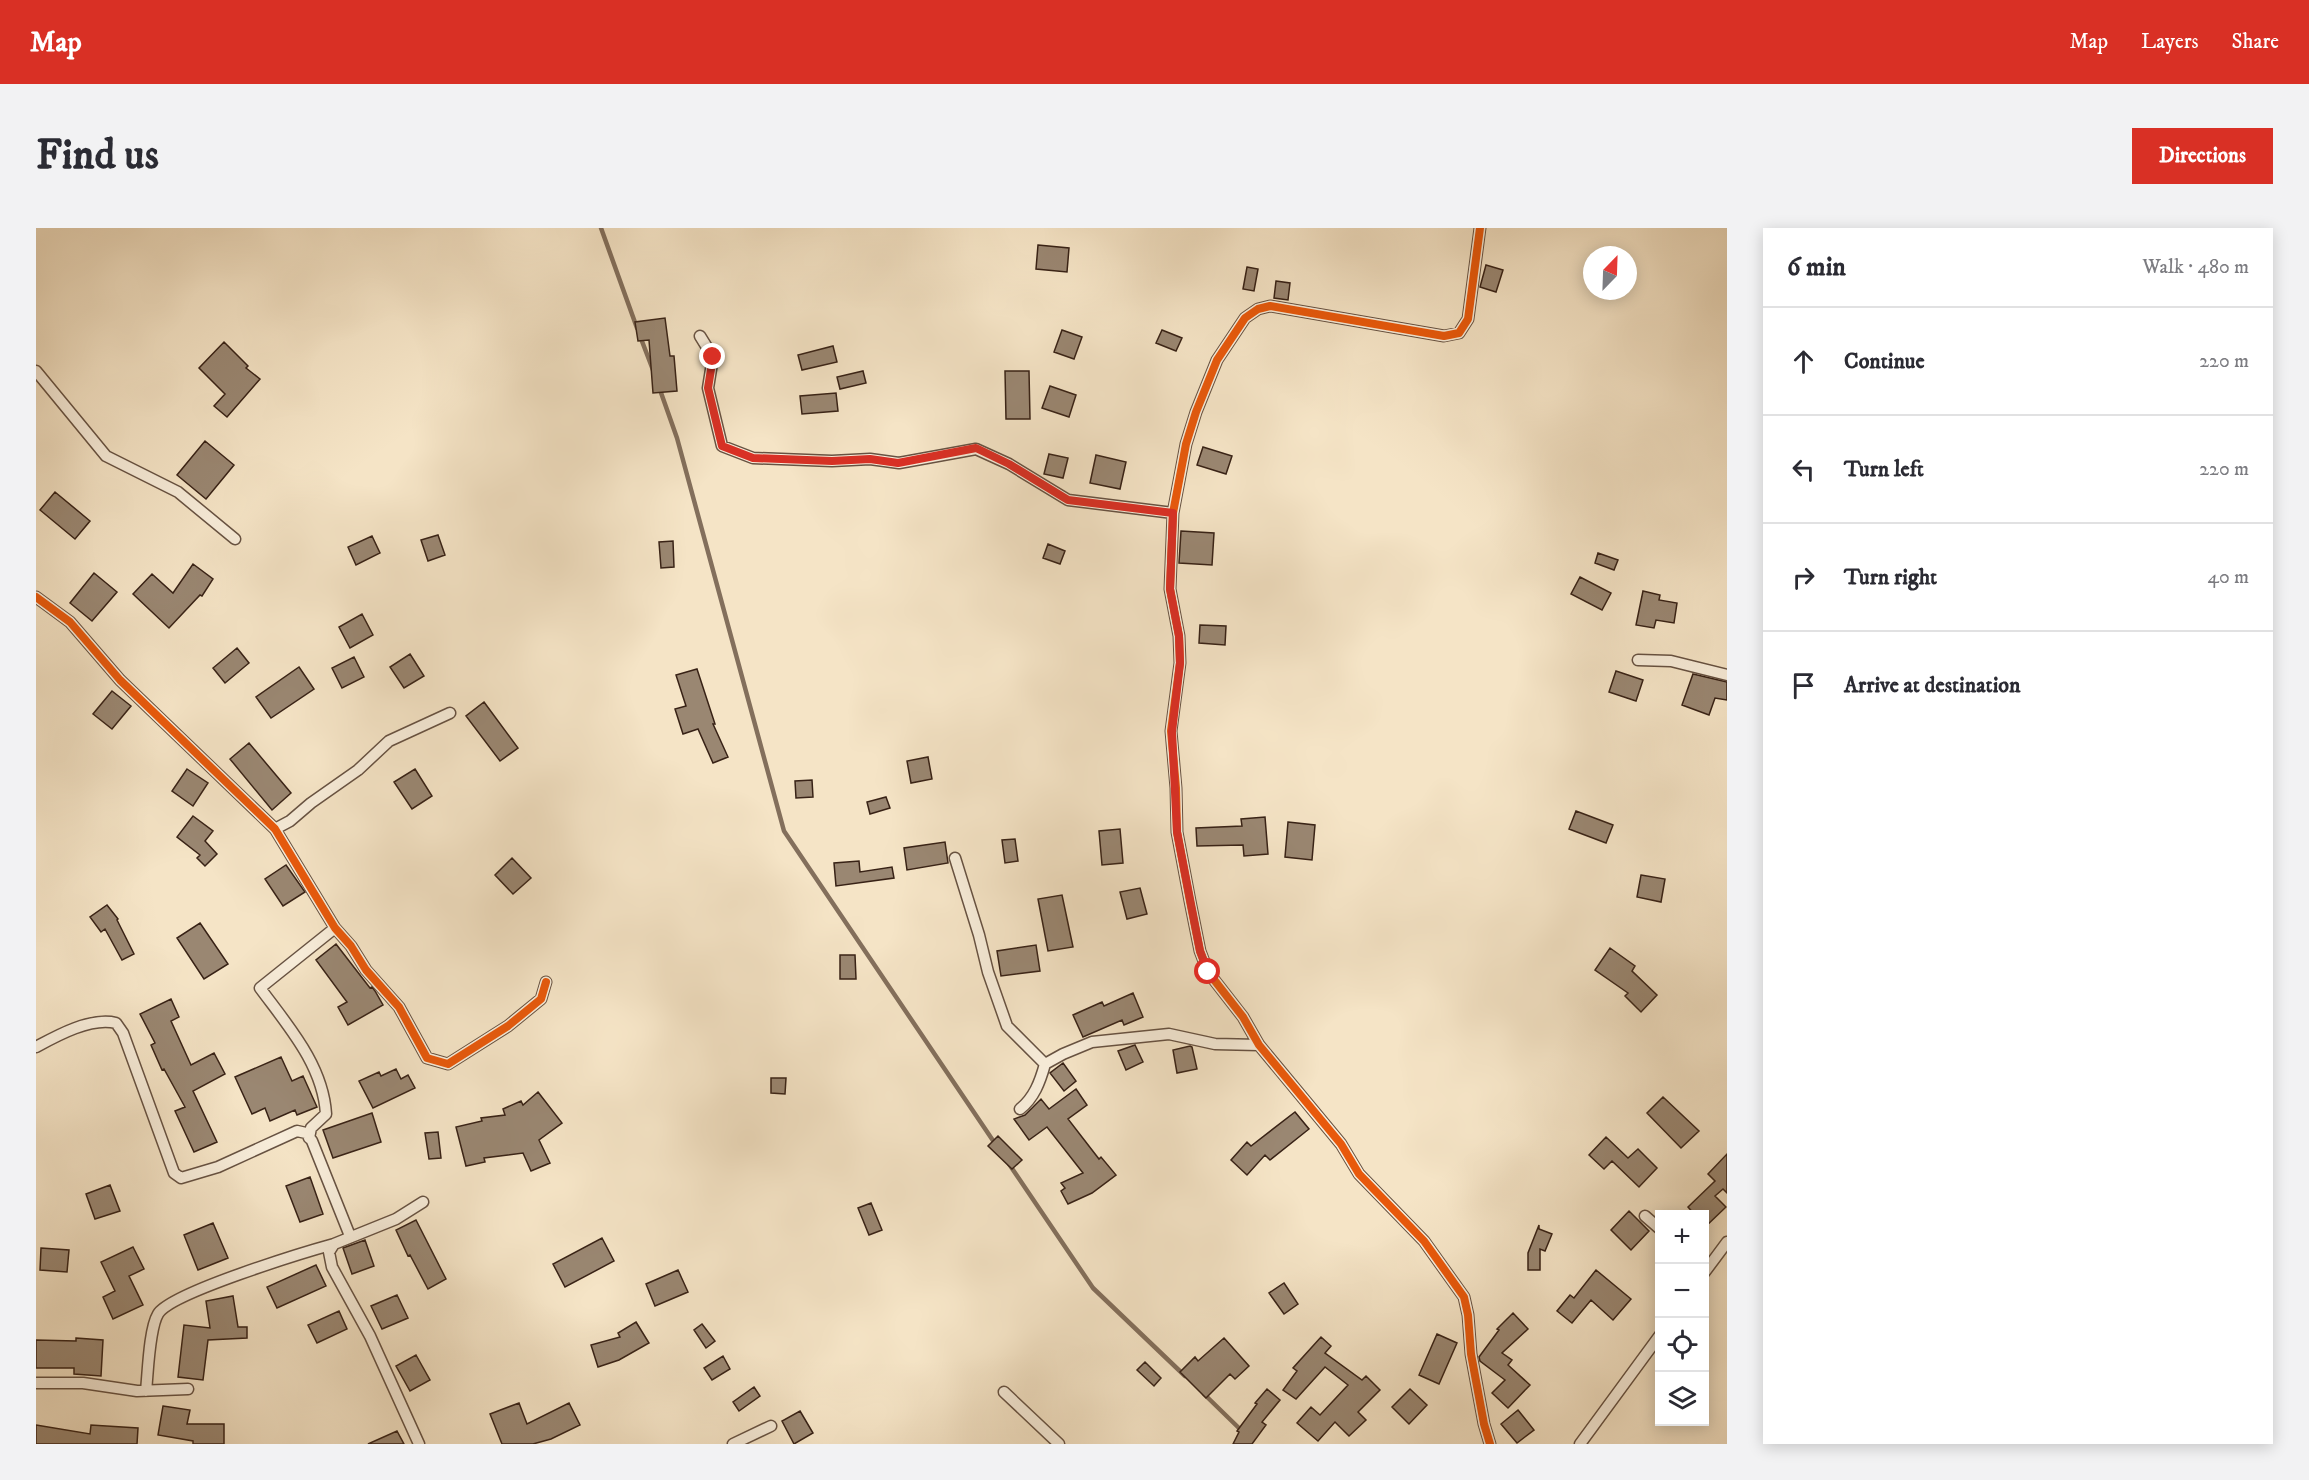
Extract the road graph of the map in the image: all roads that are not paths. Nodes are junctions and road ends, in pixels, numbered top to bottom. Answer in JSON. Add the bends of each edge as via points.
{"nodes":[{"id":1,"x":1480,"y":228,"type":"edge"},
{"id":2,"x":699,"y":336,"type":"dead end"},
{"id":3,"x":36,"y":371,"type":"edge"},
{"id":4,"x":1173,"y":513,"type":"junction"},
{"id":5,"x":235,"y":539,"type":"dead end"},
{"id":6,"x":36,"y":597,"type":"edge"},
{"id":7,"x":1638,"y":660,"type":"dead end"},
{"id":8,"x":1727,"y":675,"type":"edge"},
{"id":9,"x":450,"y":713,"type":"dead end"},
{"id":10,"x":275,"y":829,"type":"junction"},
{"id":11,"x":955,"y":858,"type":"dead end"},
{"id":12,"x":335,"y":928,"type":"junction"},
{"id":13,"x":546,"y":982,"type":"dead end"},
{"id":14,"x":1259,"y":1045,"type":"junction"},
{"id":15,"x":36,"y":1047,"type":"edge"},
{"id":16,"x":1045,"y":1064,"type":"junction"},
{"id":17,"x":1020,"y":1109,"type":"dead end"},
{"id":18,"x":309,"y":1138,"type":"junction"},
{"id":19,"x":423,"y":1202,"type":"dead end"},
{"id":20,"x":1645,"y":1215,"type":"dead end"},
{"id":21,"x":1655,"y":1224,"type":"edge"},
{"id":22,"x":350,"y":1236,"type":"junction"},
{"id":23,"x":1727,"y":1242,"type":"edge"},
{"id":24,"x":334,"y":1244,"type":"junction"},
{"id":25,"x":1709,"y":1265,"type":"edge"},
{"id":26,"x":1655,"y":1341,"type":"edge"},
{"id":27,"x":36,"y":1383,"type":"edge"},
{"id":28,"x":188,"y":1389,"type":"dead end"},
{"id":29,"x":146,"y":1391,"type":"junction"},
{"id":30,"x":1004,"y":1392,"type":"dead end"},
{"id":31,"x":771,"y":1426,"type":"dead end"},
{"id":32,"x":419,"y":1444,"type":"edge"},
{"id":33,"x":733,"y":1444,"type":"edge"},
{"id":34,"x":1059,"y":1444,"type":"edge"},
{"id":35,"x":1490,"y":1444,"type":"edge"},
{"id":36,"x":1580,"y":1444,"type":"edge"}],
"edges":[{"from":1,"to":4,"type":"street","via":[[1468,319],[1459,333],[1444,336],[1270,306],[1245,318],[1217,360],[1196,412]]},
{"from":2,"to":4,"type":"street","via":[[713,357],[708,388],[722,446],[753,458],[870,459],[898,463],[976,448],[1068,500]]},
{"from":3,"to":5,"type":"street","via":[[106,456],[178,492]]},
{"from":4,"to":14,"type":"street","via":[[1170,589],[1180,663],[1172,732],[1177,832],[1200,951],[1208,972]]},
{"from":6,"to":10,"type":"street","via":[[70,622],[120,680]]},
{"from":7,"to":8,"type":"street","via":[[1671,661]]},
{"from":9,"to":10,"type":"street","via":[[389,741],[351,775]]},
{"from":10,"to":12,"type":"street"},
{"from":11,"to":16,"type":"street","via":[[987,972],[1007,1026]]},
{"from":12,"to":13,"type":"street","via":[[399,1007],[427,1058],[448,1064],[508,1026],[541,999]]},
{"from":12,"to":18,"type":"street","via":[[260,988],[308,1055],[325,1099],[326,1114],[311,1128]]},
{"from":14,"to":16,"type":"street","via":[[1215,1044],[1169,1034],[1092,1042]]},
{"from":14,"to":35,"type":"street","via":[[1341,1144],[1359,1174],[1424,1241],[1464,1297],[1471,1354]]},
{"from":15,"to":18,"type":"street","via":[[104,1020],[116,1023],[174,1173],[181,1178],[218,1167],[297,1131]]},
{"from":16,"to":17,"type":"street","via":[[1029,1102]]},
{"from":18,"to":22,"type":"street"},
{"from":19,"to":22,"type":"street","via":[[396,1219]]},
{"from":20,"to":21,"type":"street"},
{"from":22,"to":24,"type":"street"},
{"from":23,"to":25,"type":"street"},
{"from":24,"to":29,"type":"street","via":[[244,1272],[172,1302],[158,1312]]},
{"from":24,"to":32,"type":"street","via":[[330,1252],[332,1267],[370,1336]]},
{"from":26,"to":36,"type":"street"},
{"from":27,"to":29,"type":"street","via":[[83,1383]]},
{"from":28,"to":29,"type":"street"},
{"from":30,"to":34,"type":"street"},
{"from":31,"to":33,"type":"street"}]}
